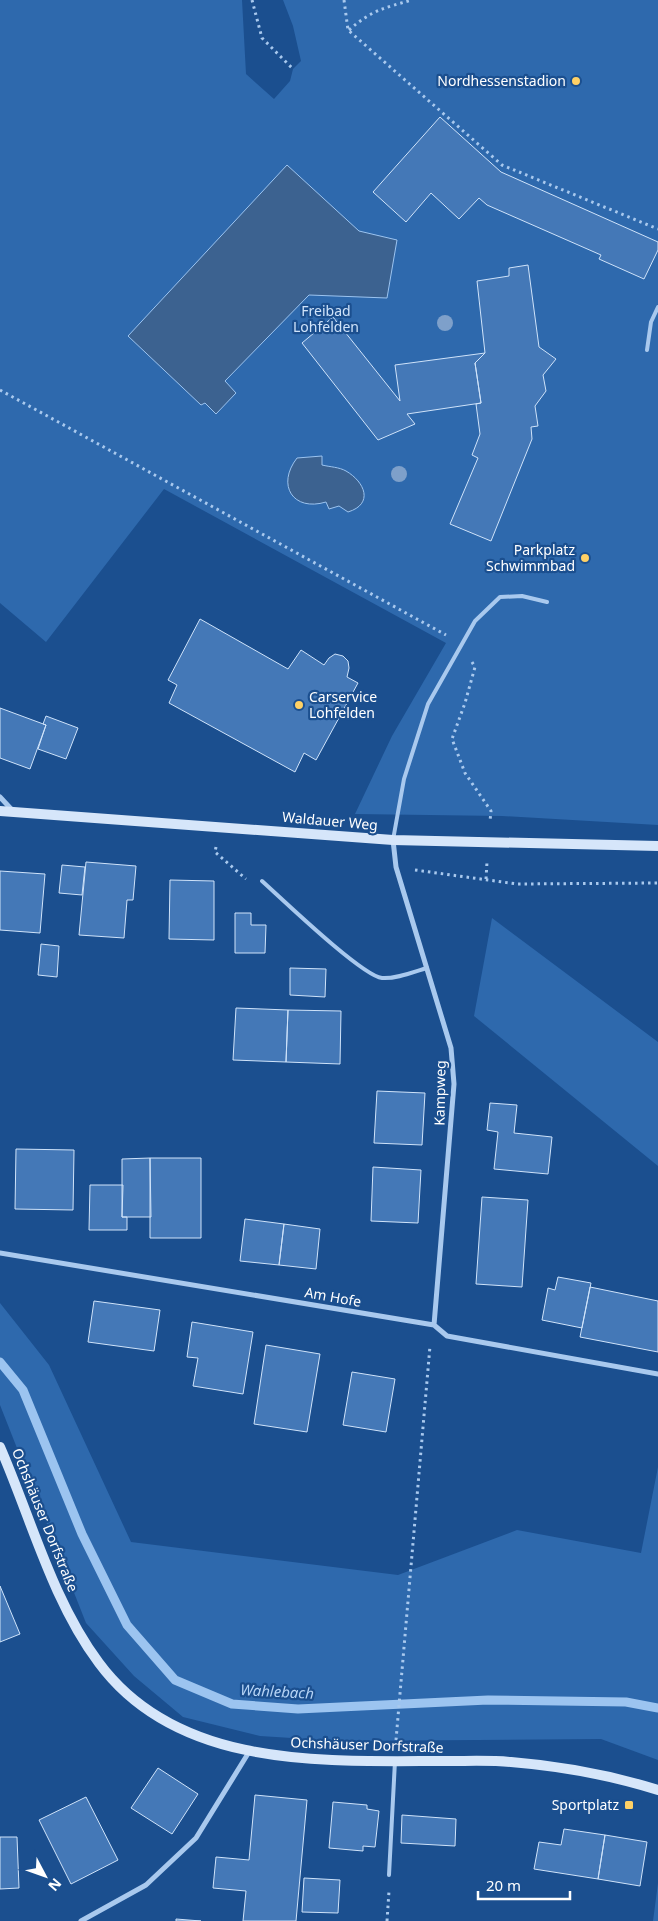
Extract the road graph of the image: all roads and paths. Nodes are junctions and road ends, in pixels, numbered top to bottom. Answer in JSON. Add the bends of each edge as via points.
{"nodes":[{"id":1,"x":252,"y":0,"type":"edge"},
{"id":2,"x":344,"y":0,"type":"edge"},
{"id":3,"x":412,"y":0,"type":"edge"},
{"id":4,"x":348,"y":30,"type":"junction"},
{"id":5,"x":293,"y":69,"type":"dead end"},
{"id":6,"x":658,"y":229,"type":"edge"},
{"id":7,"x":658,"y":307,"type":"edge"},
{"id":8,"x":647,"y":350,"type":"dead end"},
{"id":9,"x":0,"y":390,"type":"edge"},
{"id":10,"x":547,"y":602,"type":"dead end"},
{"id":11,"x":462,"y":644,"type":"junction"},
{"id":12,"x":0,"y":797,"type":"edge"},
{"id":13,"x":0,"y":810,"type":"edge"},
{"id":14,"x":14,"y":812,"type":"junction"},
{"id":15,"x":217,"y":826,"type":"junction"},
{"id":16,"x":393,"y":840,"type":"junction"},
{"id":17,"x":488,"y":842,"type":"junction"},
{"id":18,"x":658,"y":846,"type":"edge"},
{"id":19,"x":396,"y":867,"type":"junction"},
{"id":20,"x":486,"y":879,"type":"junction"},
{"id":21,"x":262,"y":881,"type":"joint"},
{"id":22,"x":658,"y":883,"type":"edge"},
{"id":23,"x":427,"y":968,"type":"junction"},
{"id":24,"x":0,"y":1253,"type":"edge"},
{"id":25,"x":434,"y":1325,"type":"junction"},
{"id":26,"x":658,"y":1374,"type":"edge"},
{"id":27,"x":0,"y":1447,"type":"edge"},
{"id":28,"x":397,"y":1732,"type":"dead end"},
{"id":29,"x":249,"y":1752,"type":"junction"},
{"id":30,"x":395,"y":1761,"type":"junction"},
{"id":31,"x":658,"y":1790,"type":"edge"},
{"id":32,"x":389,"y":1875,"type":"joint"},
{"id":33,"x":81,"y":1921,"type":"edge"},
{"id":34,"x":387,"y":1921,"type":"edge"}],
"edges":[{"from":1,"to":5,"type":"path","via":[[262,38]]},
{"from":2,"to":4,"type":"path"},
{"from":3,"to":4,"type":"path","via":[[376,11]]},
{"from":4,"to":6,"type":"path","via":[[502,165]]},
{"from":7,"to":8,"type":"lane","via":[[651,322]]},
{"from":9,"to":11,"type":"path"},
{"from":10,"to":11,"type":"lane","via":[[522,596],[500,597],[475,621]]},
{"from":11,"to":16,"type":"lane","via":[[428,704],[404,779]]},
{"from":11,"to":17,"type":"path","via":[[475,667],[452,739],[465,773],[491,811]]},
{"from":12,"to":14,"type":"street"},
{"from":13,"to":14,"type":"main road","name":"Waldauer Weg"},
{"from":14,"to":15,"type":"main road","name":"Waldauer Weg"},
{"from":15,"to":16,"type":"main road","name":"Waldauer Weg"},
{"from":15,"to":21,"type":"path","via":[[215,852],[245,879]]},
{"from":16,"to":17,"type":"main road","name":"Waldauer Weg"},
{"from":16,"to":19,"type":"street","name":"Kampweg"},
{"from":17,"to":18,"type":"main road","name":"Waldauer Weg"},
{"from":17,"to":20,"type":"path"},
{"from":19,"to":20,"type":"path"},
{"from":19,"to":23,"type":"street","name":"Kampweg"},
{"from":20,"to":22,"type":"path","via":[[517,884]]},
{"from":21,"to":23,"type":"lane","via":[[358,966],[380,978]]},
{"from":23,"to":25,"type":"street","name":"Kampweg","via":[[451,1048],[454,1084]]},
{"from":24,"to":25,"type":"street","name":"Am Hofe"},
{"from":25,"to":26,"type":"street","name":"Am Hofe","via":[[447,1336]]},
{"from":25,"to":28,"type":"path"},
{"from":27,"to":29,"type":"main road","name":"Ochshäuser Dorfstraße","via":[[58,1591],[82,1639],[100,1664],[128,1697],[168,1723],[207,1740]]},
{"from":29,"to":30,"type":"main road","name":"Ochshäuser Dorfstraße","via":[[307,1759]]},
{"from":29,"to":33,"type":"street","via":[[196,1838],[146,1884]]},
{"from":30,"to":31,"type":"main road","name":"Ochshäuser Dorfstraße","via":[[510,1761],[569,1768]]},
{"from":30,"to":32,"type":"lane"},
{"from":32,"to":34,"type":"path"}]}
